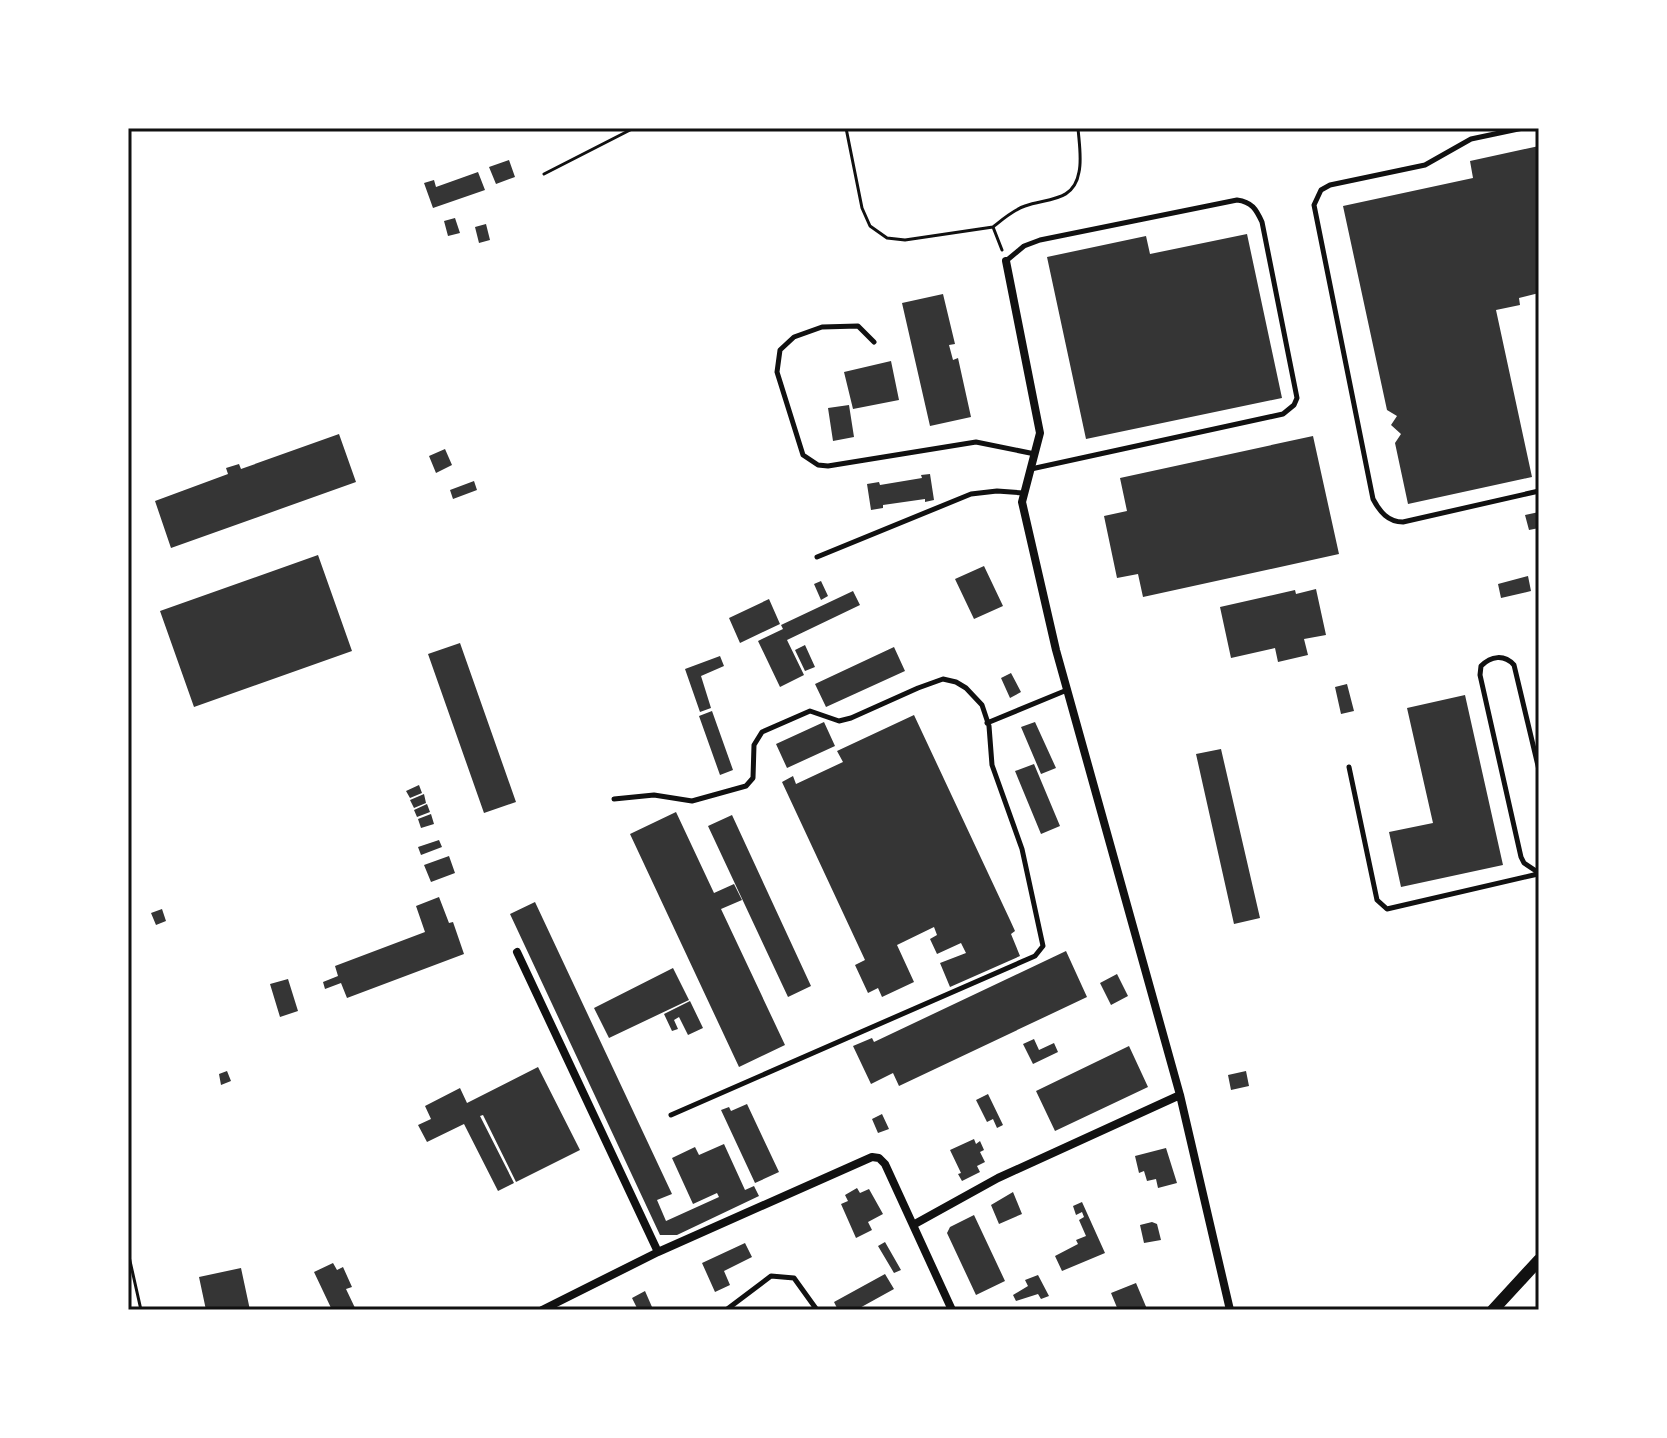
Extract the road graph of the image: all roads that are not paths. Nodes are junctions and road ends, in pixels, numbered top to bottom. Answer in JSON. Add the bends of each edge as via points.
{"nodes":[{"id":1,"x":1523,"y":128,"type":"edge"},
{"id":2,"x":1006,"y":261,"type":"joint"},
{"id":3,"x":874,"y":342,"type":"dead end"},
{"id":4,"x":1036,"y":455,"type":"junction"},
{"id":5,"x":1031,"y":469,"type":"junction"},
{"id":6,"x":1539,"y":491,"type":"edge"},
{"id":7,"x":1023,"y":493,"type":"junction"},
{"id":8,"x":817,"y":557,"type":"dead end"},
{"id":9,"x":1067,"y":690,"type":"junction"},
{"id":10,"x":987,"y":723,"type":"junction"},
{"id":11,"x":1349,"y":767,"type":"dead end"},
{"id":12,"x":1539,"y":770,"type":"edge"},
{"id":13,"x":614,"y":799,"type":"dead end"},
{"id":14,"x":1539,"y":874,"type":"edge"},
{"id":15,"x":517,"y":952,"type":"dead end"},
{"id":16,"x":1180,"y":1095,"type":"junction"},
{"id":17,"x":671,"y":1115,"type":"dead end"},
{"id":18,"x":913,"y":1225,"type":"junction"},
{"id":19,"x":658,"y":1252,"type":"junction"},
{"id":20,"x":1539,"y":1260,"type":"edge"},
{"id":21,"x":542,"y":1310,"type":"edge"},
{"id":22,"x":726,"y":1310,"type":"edge"},
{"id":23,"x":817,"y":1310,"type":"edge"},
{"id":24,"x":952,"y":1310,"type":"edge"},
{"id":25,"x":1230,"y":1310,"type":"edge"},
{"id":26,"x":1493,"y":1310,"type":"edge"}],
"edges":[{"from":1,"to":6,"type":"lane","via":[[1471,139],[1425,165],[1330,185],[1314,205],[1379,509],[1403,522]]},
{"from":2,"to":4,"type":"street","via":[[1040,433]]},
{"from":2,"to":5,"type":"lane","via":[[1040,240],[1247,201],[1262,222],[1297,398],[1283,414]]},
{"from":3,"to":4,"type":"lane","via":[[858,326],[822,327],[794,337],[780,350],[777,372],[803,455],[828,466],[976,442]]},
{"from":4,"to":5,"type":"street"},
{"from":5,"to":7,"type":"street"},
{"from":7,"to":8,"type":"lane","via":[[971,494]]},
{"from":7,"to":9,"type":"street"},
{"from":9,"to":10,"type":"lane"},
{"from":9,"to":16,"type":"street"},
{"from":10,"to":13,"type":"lane","via":[[982,705],[966,688],[943,679],[851,718],[839,721],[810,711],[762,732],[754,745],[753,778],[746,786],[692,801],[654,795]]},
{"from":10,"to":17,"type":"lane","via":[[992,765],[1027,866],[1043,946],[1039,952]]},
{"from":11,"to":14,"type":"lane","via":[[1377,900],[1387,909]]},
{"from":12,"to":14,"type":"lane","via":[[1514,665],[1501,657],[1488,659],[1480,675],[1521,857]]},
{"from":15,"to":19,"type":"street"},
{"from":16,"to":18,"type":"street","via":[[998,1178]]},
{"from":16,"to":25,"type":"street"},
{"from":18,"to":19,"type":"street","via":[[885,1164],[872,1157]]},
{"from":18,"to":24,"type":"street"},
{"from":19,"to":21,"type":"street"},
{"from":20,"to":26,"type":"street"},
{"from":22,"to":23,"type":"lane","via":[[771,1276],[794,1278]]}]}
